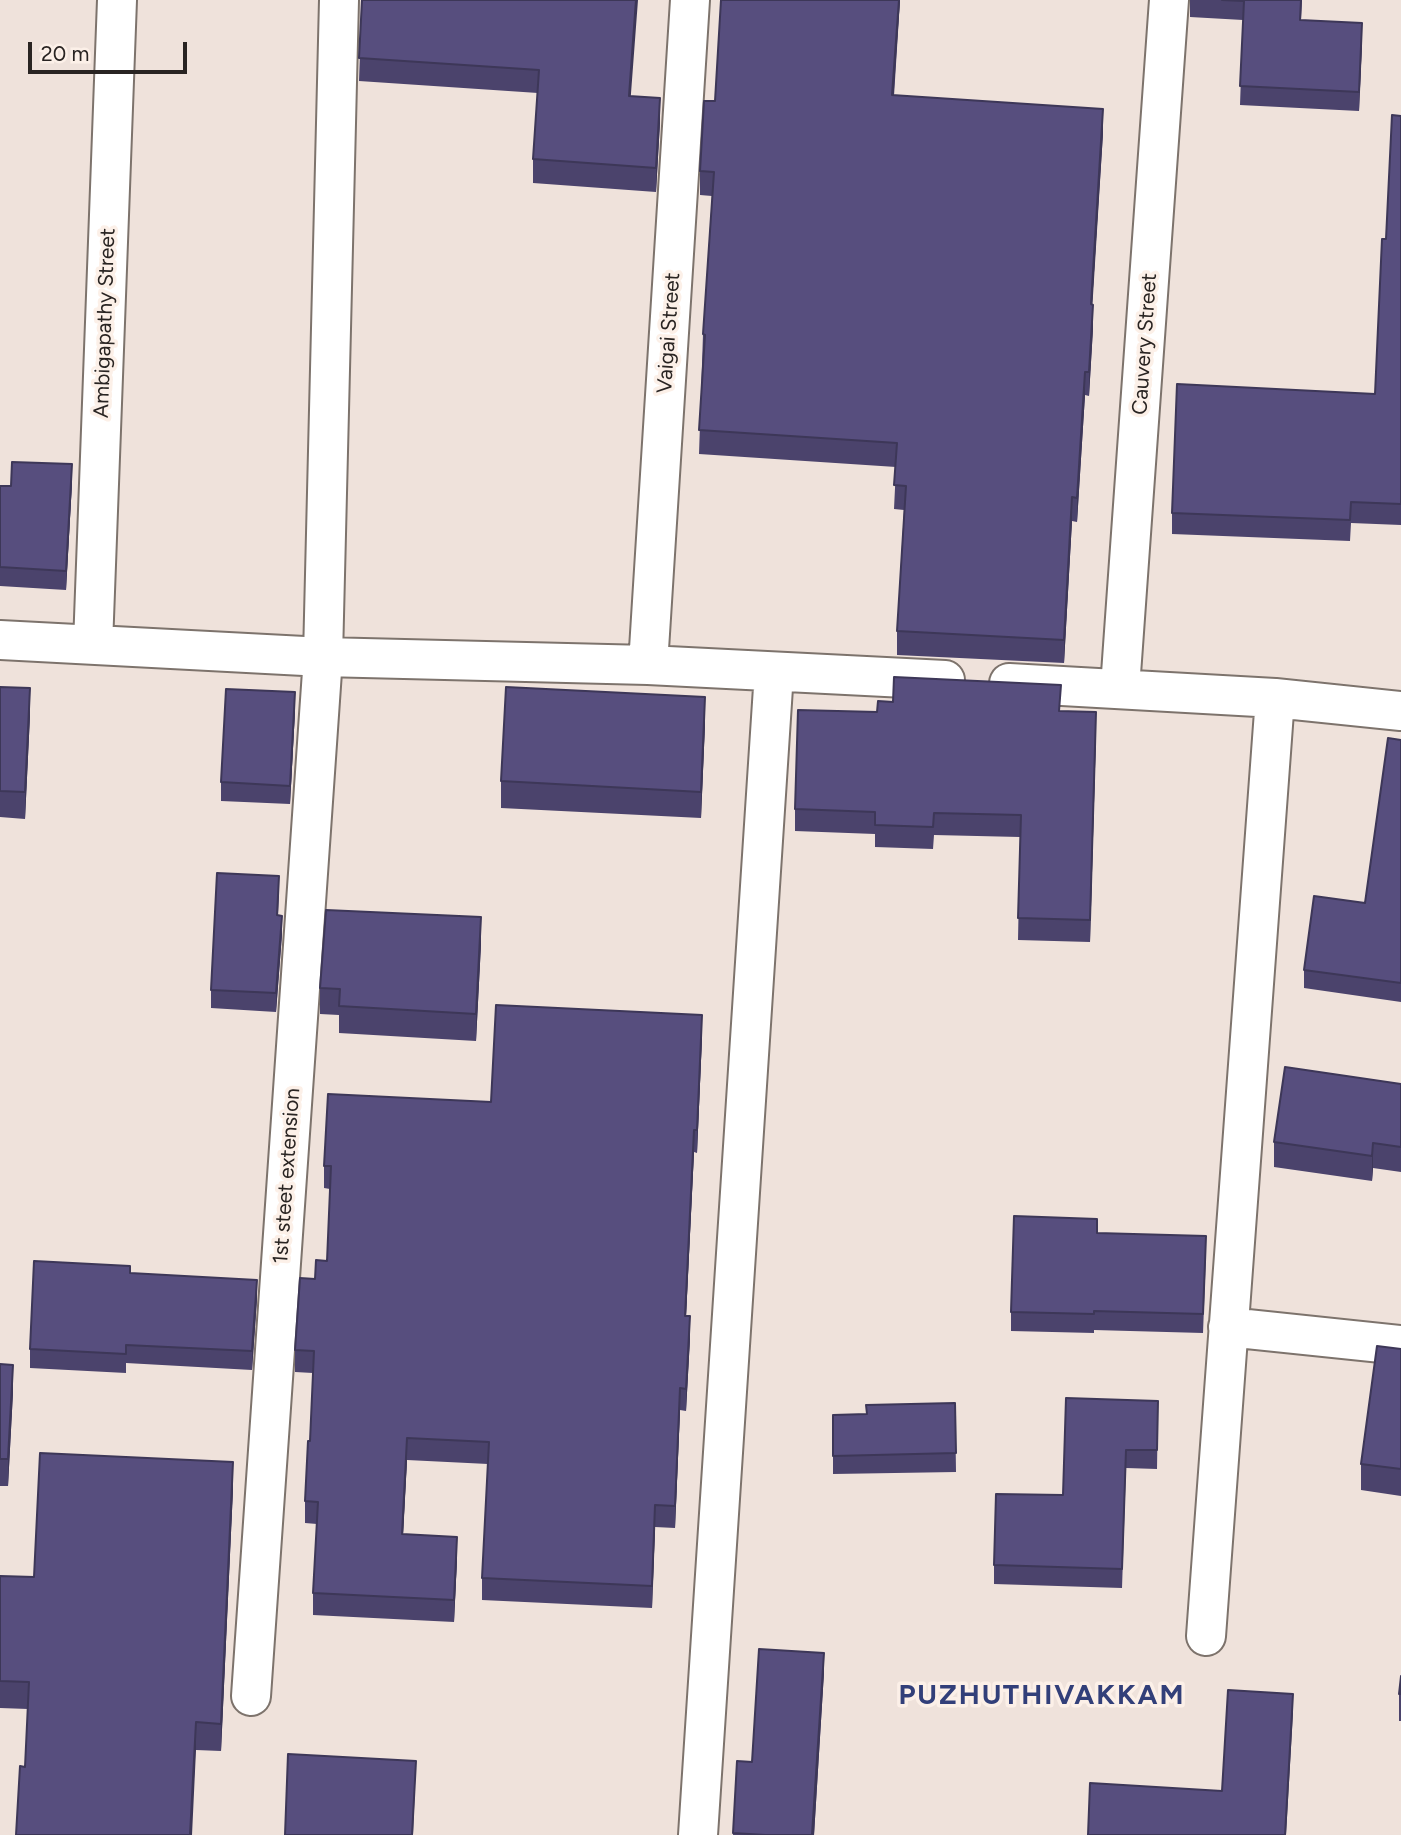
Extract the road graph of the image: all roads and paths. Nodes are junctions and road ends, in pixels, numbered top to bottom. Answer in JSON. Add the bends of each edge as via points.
{"nodes":[{"id":1,"x":117,"y":0,"type":"edge"},
{"id":2,"x":340,"y":0,"type":"edge"},
{"id":3,"x":690,"y":0,"type":"edge"},
{"id":4,"x":1169,"y":0,"type":"edge"},
{"id":5,"x":0,"y":640,"type":"edge"},
{"id":6,"x":93,"y":645,"type":"junction"},
{"id":7,"x":323,"y":657,"type":"junction"},
{"id":8,"x":648,"y":666,"type":"junction"},
{"id":9,"x":774,"y":672,"type":"junction"},
{"id":10,"x":1120,"y":688,"type":"junction"},
{"id":11,"x":1275,"y":698,"type":"junction"},
{"id":12,"x":1401,"y":710,"type":"edge"},
{"id":13,"x":1228,"y":1327,"type":"junction"},
{"id":14,"x":1401,"y":1345,"type":"edge"},
{"id":15,"x":1206,"y":1636,"type":"dead end"},
{"id":16,"x":251,"y":1696,"type":"dead end"},
{"id":17,"x":698,"y":1835,"type":"edge"}],
"edges":[{"from":1,"to":6,"type":"street","name":"Ambigapathy Street"},
{"from":2,"to":7,"type":"street","name":"1st steet extension"},
{"from":3,"to":8,"type":"street","name":"Vaigai Street"},
{"from":4,"to":10,"type":"street","name":"Cauvery Street"},
{"from":5,"to":6,"type":"street"},
{"from":6,"to":7,"type":"street"},
{"from":7,"to":8,"type":"street"},
{"from":7,"to":16,"type":"street","name":"1st steet extension"},
{"from":8,"to":9,"type":"street"},
{"from":9,"to":10,"type":"street"},
{"from":9,"to":17,"type":"street"},
{"from":10,"to":11,"type":"street"},
{"from":11,"to":12,"type":"street"},
{"from":11,"to":13,"type":"street"},
{"from":13,"to":14,"type":"street"},
{"from":13,"to":15,"type":"street"}]}
